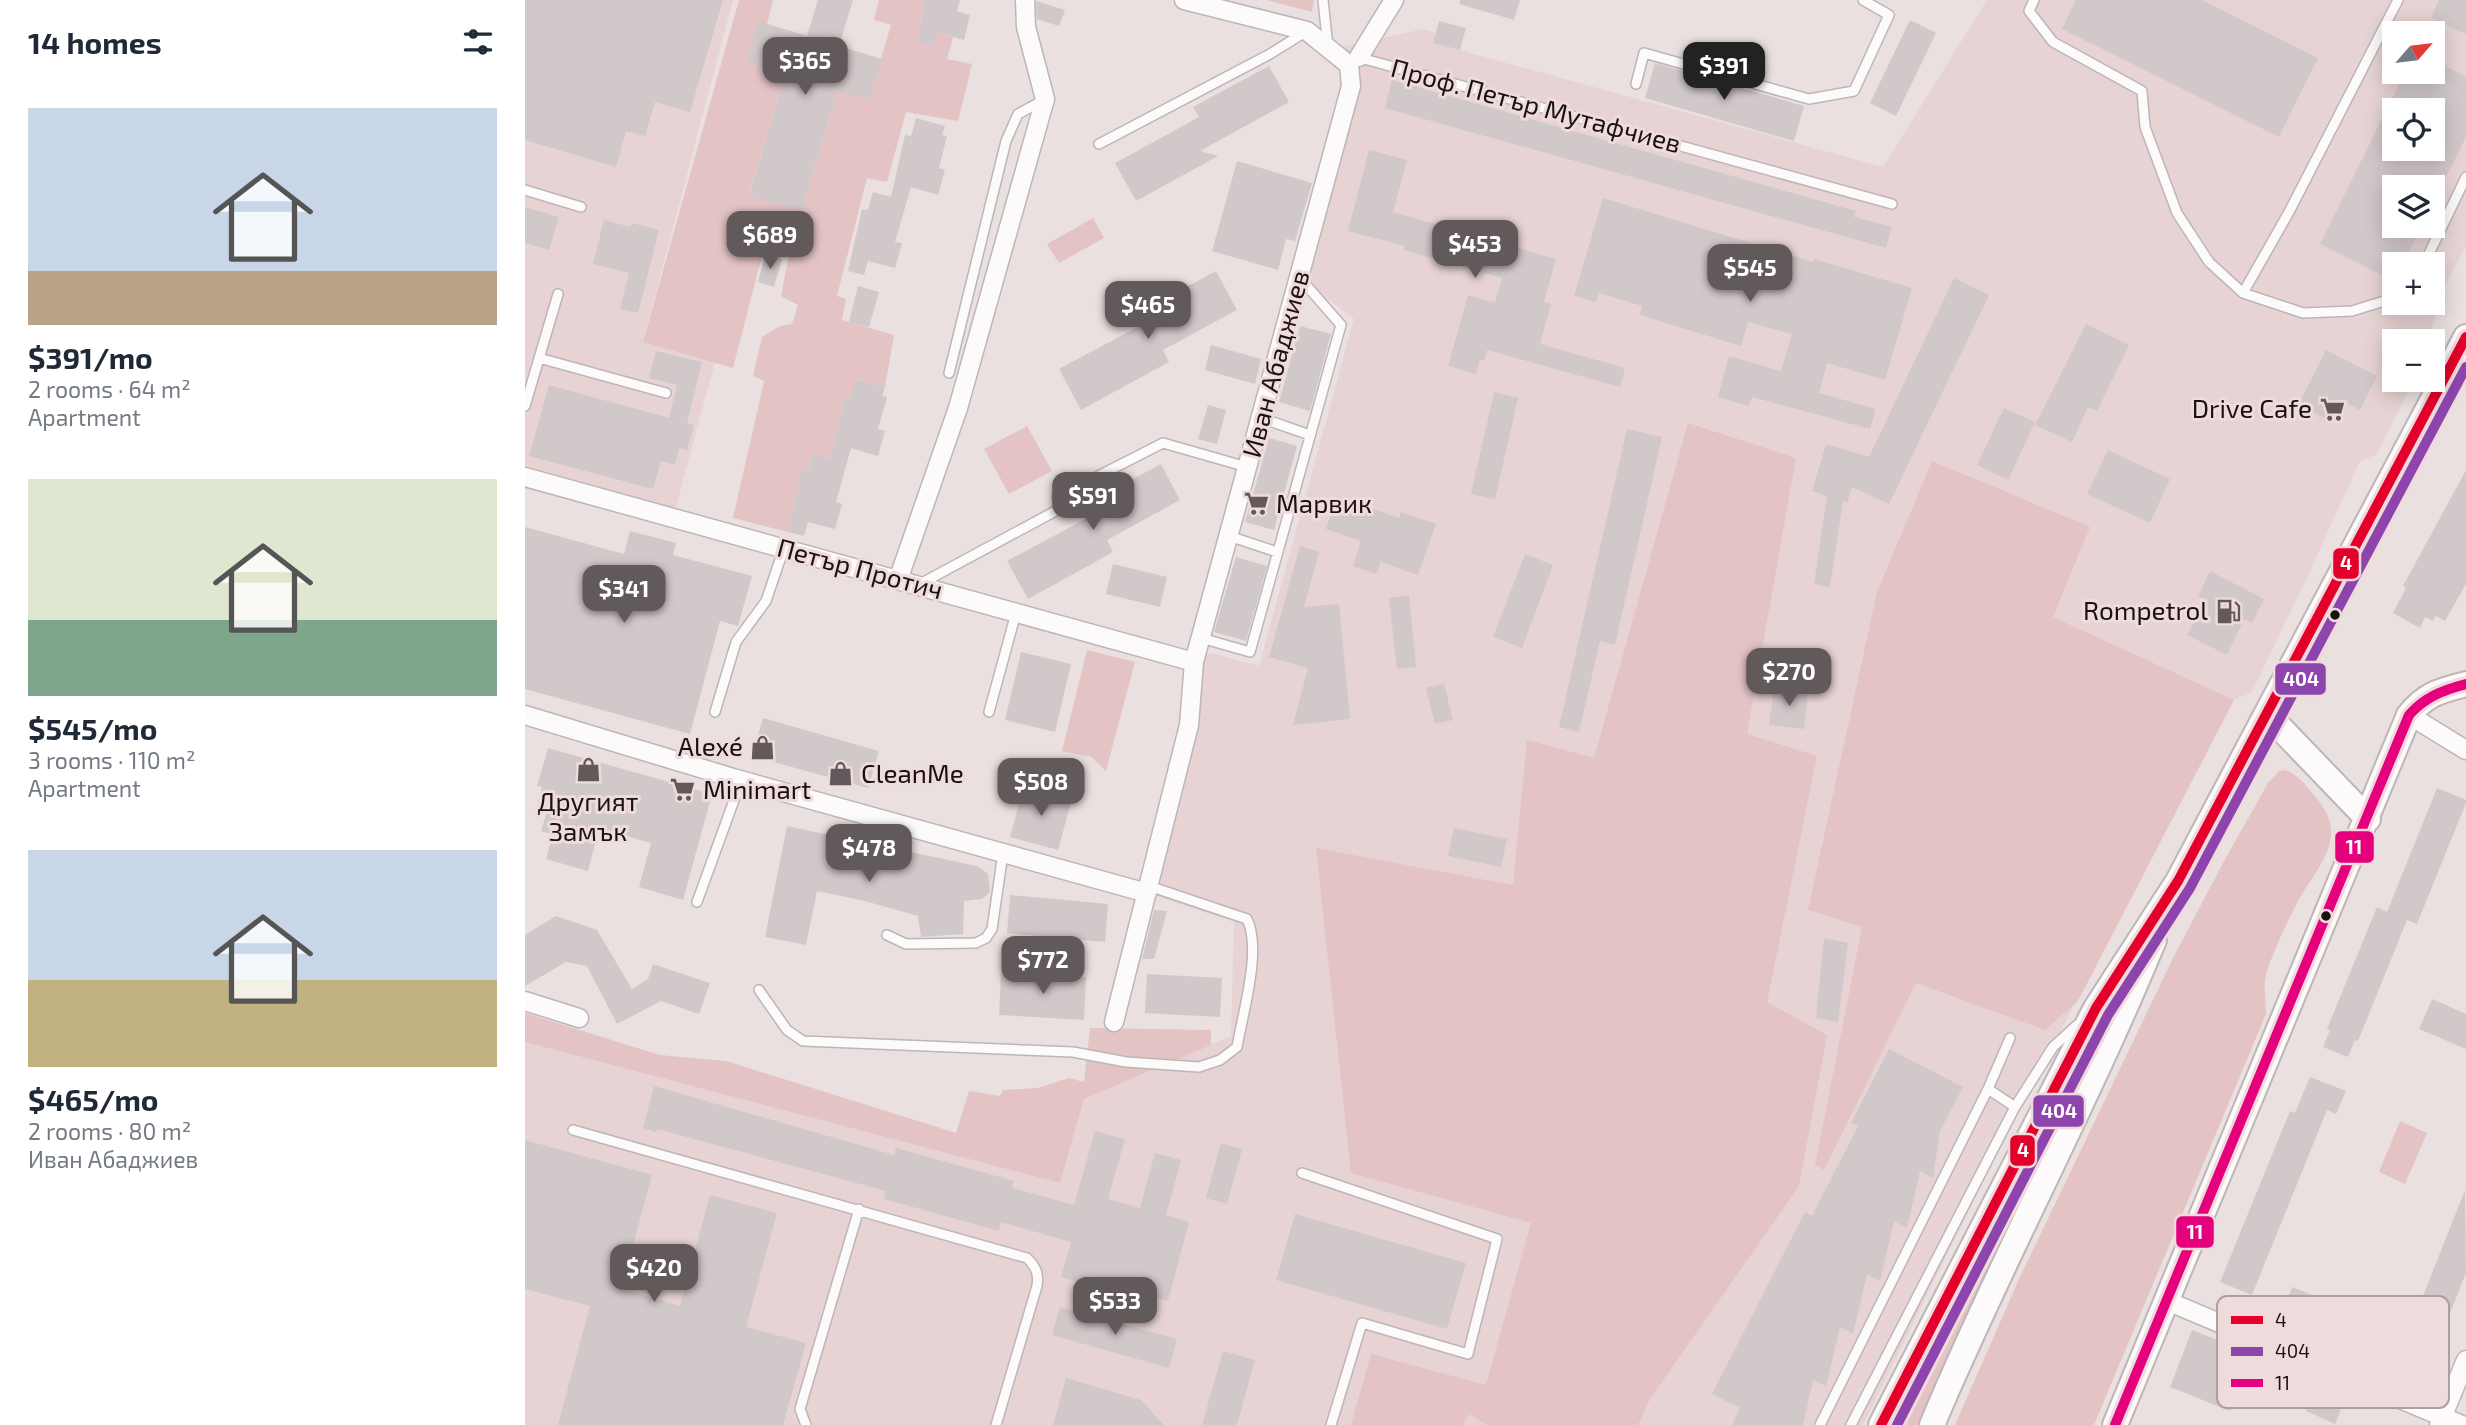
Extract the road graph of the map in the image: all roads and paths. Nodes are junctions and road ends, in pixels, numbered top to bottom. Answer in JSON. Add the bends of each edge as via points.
{"nodes":[{"id":1,"x":1025,"y":0,"type":"edge"},
{"id":2,"x":1184,"y":0,"type":"edge"},
{"id":3,"x":1324,"y":0,"type":"edge"},
{"id":4,"x":1394,"y":0,"type":"edge"},
{"id":5,"x":1864,"y":0,"type":"edge"},
{"id":6,"x":2034,"y":0,"type":"edge"},
{"id":7,"x":2398,"y":0,"type":"edge"},
{"id":8,"x":1307,"y":31,"type":"junction"},
{"id":9,"x":1329,"y":50,"type":"junction"},
{"id":10,"x":1359,"y":57,"type":"junction"},
{"id":11,"x":1636,"y":84,"type":"dead end"},
{"id":12,"x":1045,"y":99,"type":"junction"},
{"id":13,"x":1099,"y":144,"type":"dead end"},
{"id":14,"x":2466,"y":177,"type":"edge"},
{"id":15,"x":525,"y":190,"type":"edge"},
{"id":16,"x":1892,"y":204,"type":"dead end"},
{"id":17,"x":581,"y":207,"type":"dead end"},
{"id":18,"x":2430,"y":252,"type":"edge"},
{"id":19,"x":1299,"y":277,"type":"junction"},
{"id":20,"x":2243,"y":293,"type":"junction"},
{"id":21,"x":558,"y":294,"type":"dead end"},
{"id":22,"x":2382,"y":302,"type":"edge"},
{"id":23,"x":2466,"y":337,"type":"edge"},
{"id":24,"x":539,"y":358,"type":"junction"},
{"id":25,"x":949,"y":373,"type":"dead end"},
{"id":26,"x":666,"y":393,"type":"dead end"},
{"id":27,"x":525,"y":406,"type":"edge"},
{"id":28,"x":1261,"y":418,"type":"junction"},
{"id":29,"x":1310,"y":435,"type":"junction"},
{"id":30,"x":1247,"y":467,"type":"junction"},
{"id":31,"x":525,"y":477,"type":"edge"},
{"id":32,"x":1229,"y":536,"type":"junction"},
{"id":33,"x":785,"y":548,"type":"junction"},
{"id":34,"x":1277,"y":552,"type":"junction"},
{"id":35,"x":898,"y":580,"type":"junction"},
{"id":36,"x":918,"y":585,"type":"junction"},
{"id":37,"x":1016,"y":612,"type":"junction"},
{"id":38,"x":1201,"y":638,"type":"junction"},
{"id":39,"x":1194,"y":662,"type":"junction"},
{"id":40,"x":2466,"y":684,"type":"edge"},
{"id":41,"x":715,"y":712,"type":"dead end"},
{"id":42,"x":989,"y":712,"type":"dead end"},
{"id":43,"x":2267,"y":714,"type":"junction"},
{"id":44,"x":525,"y":715,"type":"edge"},
{"id":45,"x":2409,"y":715,"type":"junction"},
{"id":46,"x":2466,"y":750,"type":"edge"},
{"id":47,"x":741,"y":781,"type":"junction"},
{"id":48,"x":2368,"y":819,"type":"junction"},
{"id":49,"x":1003,"y":853,"type":"junction"},
{"id":50,"x":2178,"y":881,"type":"junction"},
{"id":51,"x":1148,"y":889,"type":"junction"},
{"id":52,"x":697,"y":902,"type":"dead end"},
{"id":53,"x":887,"y":935,"type":"dead end"},
{"id":54,"x":759,"y":990,"type":"dead end"},
{"id":55,"x":525,"y":1001,"type":"edge"},
{"id":56,"x":2096,"y":1008,"type":"junction"},
{"id":57,"x":579,"y":1018,"type":"dead end"},
{"id":58,"x":1114,"y":1022,"type":"dead end"},
{"id":59,"x":2010,"y":1038,"type":"dead end"},
{"id":60,"x":1989,"y":1089,"type":"junction"},
{"id":61,"x":2015,"y":1107,"type":"junction"},
{"id":62,"x":573,"y":1130,"type":"dead end"},
{"id":63,"x":1302,"y":1173,"type":"dead end"},
{"id":64,"x":859,"y":1209,"type":"junction"},
{"id":65,"x":2167,"y":1301,"type":"junction"},
{"id":66,"x":2217,"y":1323,"type":"edge"},
{"id":67,"x":2466,"y":1360,"type":"edge"},
{"id":68,"x":2449,"y":1401,"type":"edge"},
{"id":69,"x":2411,"y":1408,"type":"edge"},
{"id":70,"x":2441,"y":1421,"type":"edge"},
{"id":71,"x":807,"y":1425,"type":"edge"},
{"id":72,"x":996,"y":1425,"type":"edge"},
{"id":73,"x":1331,"y":1425,"type":"edge"},
{"id":74,"x":1820,"y":1425,"type":"edge"},
{"id":75,"x":1851,"y":1425,"type":"edge"},
{"id":76,"x":1881,"y":1425,"type":"edge"},
{"id":77,"x":1932,"y":1425,"type":"edge"},
{"id":78,"x":2115,"y":1425,"type":"edge"},
{"id":79,"x":2462,"y":1425,"type":"edge"}],
"edges":[{"from":1,"to":12,"type":"street","via":[[1026,27]]},
{"from":2,"to":8,"type":"street","name":"Проф. Петър Мутафчиев"},
{"from":3,"to":9,"type":"lane"},
{"from":4,"to":10,"type":"street"},
{"from":5,"to":11,"type":"lane","via":[[1889,15],[1854,91],[1809,99],[1644,53]]},
{"from":6,"to":20,"type":"lane","via":[[2029,11],[2053,42],[2142,90],[2145,127],[2177,213],[2209,262]]},
{"from":7,"to":20,"type":"lane","via":[[2290,212]]},
{"from":8,"to":9,"type":"street","name":"Проф. Петър Мутафчиев"},
{"from":8,"to":13,"type":"lane"},
{"from":9,"to":10,"type":"lane","name":"Проф. Петър Мутафчиев"},
{"from":9,"to":19,"type":"street","name":"Иван Абаджиев","via":[[1349,65],[1351,86]]},
{"from":10,"to":16,"type":"lane","name":"Проф. Петър Мутафчиев"},
{"from":12,"to":25,"type":"lane","via":[[1018,114],[1006,141]]},
{"from":12,"to":35,"type":"street","via":[[958,408]]},
{"from":14,"to":18,"type":"lane"},
{"from":15,"to":17,"type":"lane"},
{"from":19,"to":28,"type":"street","name":"Иван Абаджиев"},
{"from":19,"to":29,"type":"lane","via":[[1341,325]]},
{"from":20,"to":22,"type":"lane","via":[[2303,313],[2353,311]]},
{"from":21,"to":24,"type":"lane"},
{"from":23,"to":43,"type":"main road"},
{"from":24,"to":26,"type":"lane"},
{"from":24,"to":27,"type":"lane"},
{"from":28,"to":29,"type":"lane"},
{"from":28,"to":30,"type":"street","name":"Иван Абаджиев"},
{"from":29,"to":34,"type":"lane"},
{"from":30,"to":32,"type":"street","name":"Иван Абаджиев"},
{"from":30,"to":36,"type":"lane","via":[[1163,443],[1057,497],[1063,507]]},
{"from":31,"to":33,"type":"street","name":"Петър Протич"},
{"from":32,"to":34,"type":"lane"},
{"from":32,"to":38,"type":"street","name":"Иван Абаджиев"},
{"from":33,"to":35,"type":"street","name":"Петър Протич"},
{"from":33,"to":41,"type":"lane","via":[[766,601],[736,642]]},
{"from":34,"to":38,"type":"lane","via":[[1250,652]]},
{"from":35,"to":36,"type":"street","name":"Петър Протич"},
{"from":36,"to":37,"type":"street","name":"Петър Протич"},
{"from":37,"to":39,"type":"street","name":"Петър Протич"},
{"from":37,"to":42,"type":"lane"},
{"from":38,"to":39,"type":"street","name":"Иван Абаджиев"},
{"from":39,"to":51,"type":"street","name":"Иван Абаджиев","via":[[1189,724]]},
{"from":40,"to":45,"type":"main road","via":[[2439,691]]},
{"from":43,"to":48,"type":"main road"},
{"from":43,"to":50,"type":"main road"},
{"from":44,"to":47,"type":"street"},
{"from":45,"to":46,"type":"street"},
{"from":45,"to":48,"type":"main road"},
{"from":47,"to":49,"type":"street"},
{"from":47,"to":52,"type":"lane"},
{"from":48,"to":65,"type":"main road"},
{"from":49,"to":51,"type":"street"},
{"from":49,"to":53,"type":"lane","via":[[992,929],[986,938],[977,943],[906,944]]},
{"from":50,"to":56,"type":"main road"},
{"from":50,"to":77,"type":"main road","via":[[2120,1022]]},
{"from":51,"to":54,"type":"lane","via":[[1247,919],[1252,930],[1254,948],[1237,1047],[1220,1060],[1199,1067],[1126,1062],[1073,1052],[803,1041],[787,1030]]},
{"from":51,"to":58,"type":"street","name":"Иван Абаджиев"},
{"from":55,"to":57,"type":"street"},
{"from":56,"to":61,"type":"lane","via":[[2053,1047]]},
{"from":56,"to":76,"type":"main road"},
{"from":59,"to":60,"type":"lane"},
{"from":60,"to":61,"type":"lane"},
{"from":60,"to":74,"type":"lane"},
{"from":61,"to":75,"type":"lane"},
{"from":62,"to":64,"type":"lane"},
{"from":63,"to":73,"type":"lane","via":[[1497,1238],[1468,1354],[1362,1323]]},
{"from":64,"to":71,"type":"lane","via":[[800,1409]]},
{"from":64,"to":72,"type":"lane","via":[[1016,1254],[1035,1266],[1037,1286]]},
{"from":65,"to":66,"type":"street"},
{"from":65,"to":78,"type":"main road"},
{"from":67,"to":68,"type":"street"},
{"from":69,"to":70,"type":"street"},
{"from":70,"to":79,"type":"street"}]}
